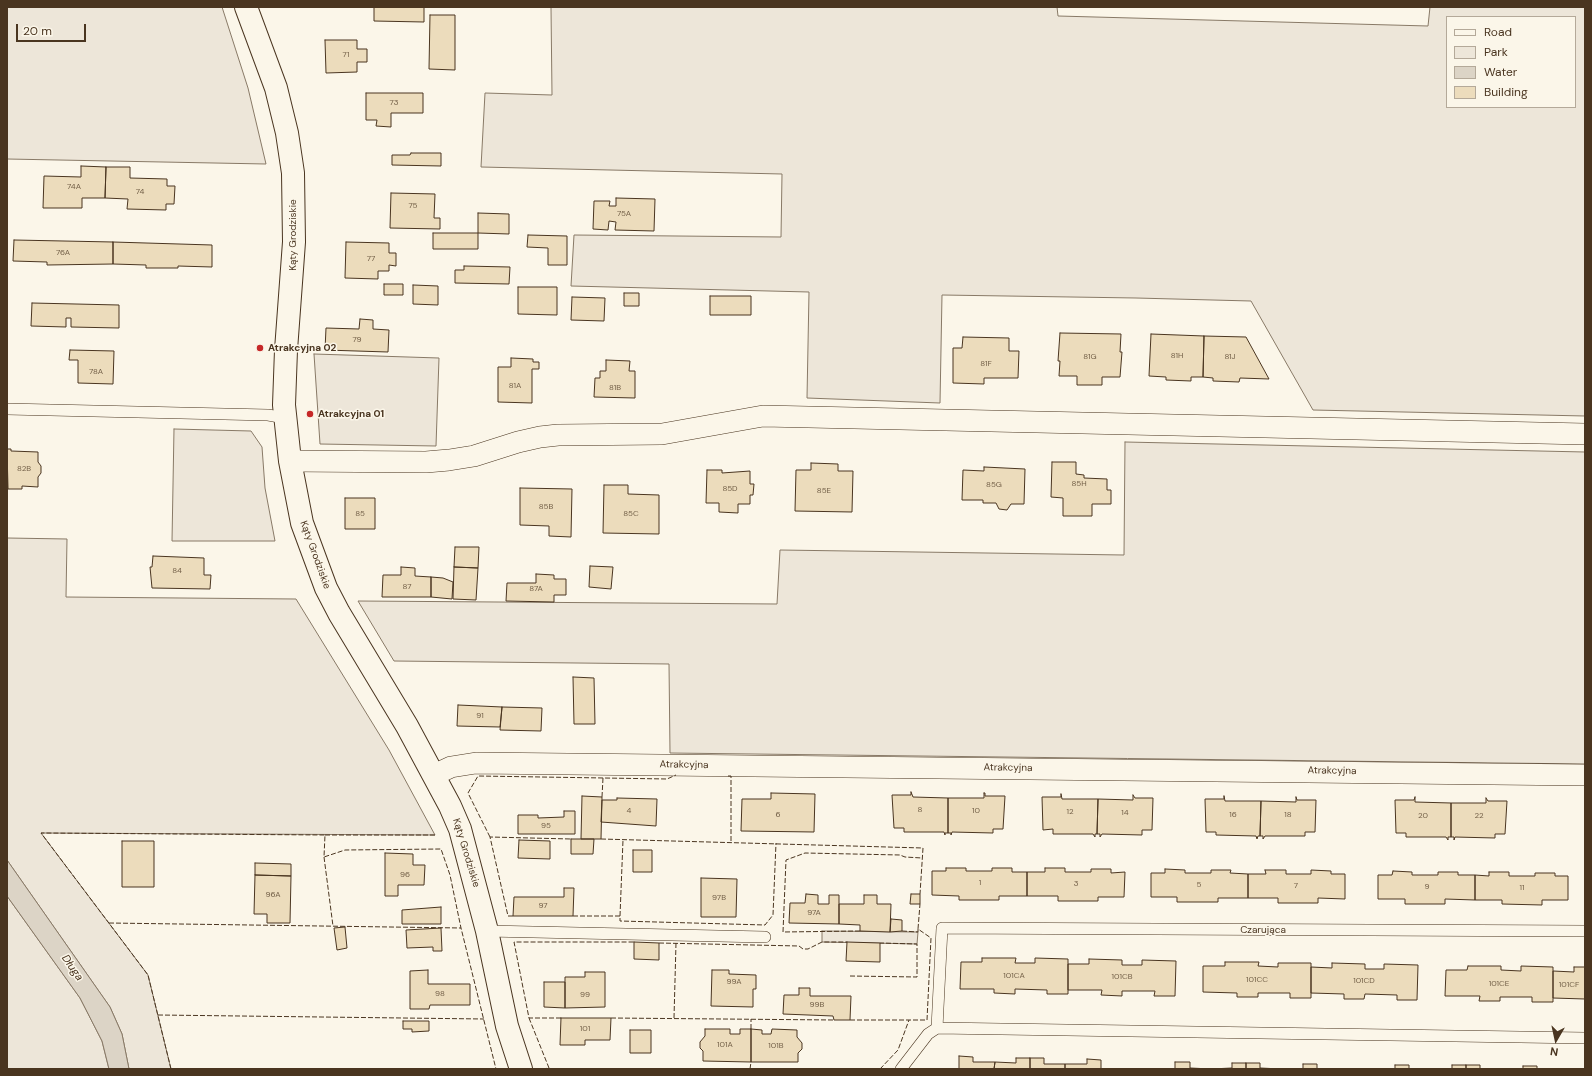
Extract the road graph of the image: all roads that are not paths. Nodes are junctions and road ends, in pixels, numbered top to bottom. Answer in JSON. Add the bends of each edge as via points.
{"nodes":[{"id":1,"x":246,"y":7,"type":"edge"},
{"id":2,"x":7,"y":409,"type":"edge"},
{"id":3,"x":285,"y":418,"type":"junction"},
{"id":4,"x":1585,"y":434,"type":"edge"},
{"id":5,"x":290,"y":461,"type":"junction"},
{"id":6,"x":434,"y":775,"type":"junction"},
{"id":7,"x":1585,"y":775,"type":"edge"},
{"id":8,"x":487,"y":931,"type":"junction"},
{"id":9,"x":1585,"y":931,"type":"edge"},
{"id":10,"x":765,"y":937,"type":"dead end"},
{"id":11,"x":938,"y":1028,"type":"junction"},
{"id":12,"x":1585,"y":1038,"type":"edge"},
{"id":13,"x":521,"y":1069,"type":"edge"},
{"id":14,"x":901,"y":1069,"type":"edge"}],
"edges":[{"from":1,"to":3,"type":"street","name":"Kąty Grodziskie","via":[[276,88],[293,173],[294,242],[285,373]]},
{"from":2,"to":3,"type":"lane","via":[[268,414]]},
{"from":3,"to":5,"type":"street","name":"Kąty Grodziskie"},
{"from":4,"to":5,"type":"street","via":[[763,416],[662,434],[540,437],[474,456],[449,460]]},
{"from":5,"to":6,"type":"street","name":"Kąty Grodziskie","via":[[302,523],[326,588]]},
{"from":6,"to":7,"type":"street","name":"Atrakcyjna","via":[[451,767],[476,762]]},
{"from":6,"to":8,"type":"street","name":"Kąty Grodziskie","via":[[460,829]]},
{"from":8,"to":10,"type":"lane"},
{"from":8,"to":13,"type":"street","name":"Kąty Grodziskie","via":[[507,1026]]},
{"from":9,"to":11,"type":"lane","name":"Czarująca","via":[[942,928]]},
{"from":11,"to":12,"type":"lane"},
{"from":11,"to":14,"type":"lane","via":[[928,1034]]}]}
